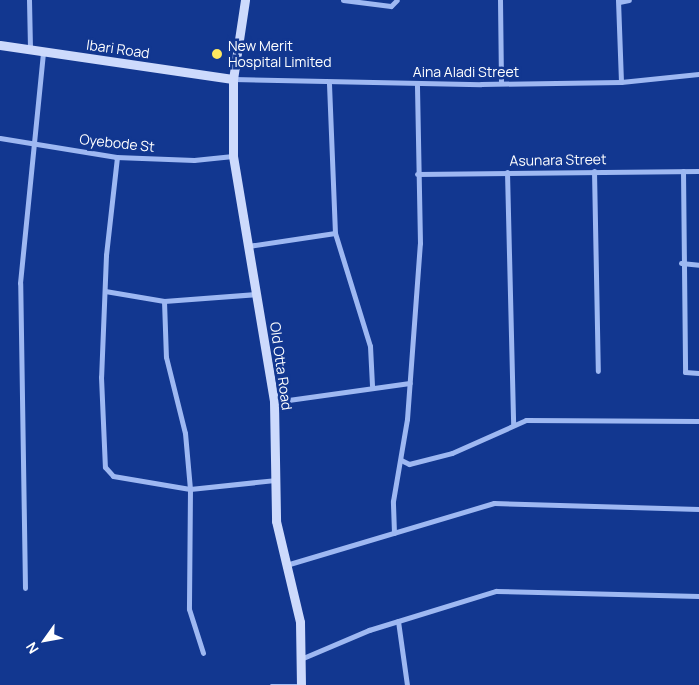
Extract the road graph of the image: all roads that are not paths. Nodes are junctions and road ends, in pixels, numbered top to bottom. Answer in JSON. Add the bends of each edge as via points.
{"nodes":[{"id":1,"x":29,"y":0,"type":"edge"},
{"id":2,"x":245,"y":0,"type":"edge"},
{"id":3,"x":342,"y":0,"type":"edge"},
{"id":4,"x":397,"y":0,"type":"edge"},
{"id":5,"x":500,"y":0,"type":"edge"},
{"id":6,"x":629,"y":0,"type":"edge"},
{"id":7,"x":618,"y":1,"type":"edge"},
{"id":8,"x":0,"y":45,"type":"edge"},
{"id":9,"x":30,"y":50,"type":"junction"},
{"id":10,"x":43,"y":52,"type":"junction"},
{"id":11,"x":699,"y":74,"type":"edge"},
{"id":12,"x":233,"y":79,"type":"junction"},
{"id":13,"x":621,"y":82,"type":"junction"},
{"id":14,"x":501,"y":83,"type":"junction"},
{"id":15,"x":329,"y":84,"type":"junction"},
{"id":16,"x":417,"y":84,"type":"junction"},
{"id":17,"x":0,"y":138,"type":"edge"},
{"id":18,"x":32,"y":143,"type":"junction"},
{"id":19,"x":233,"y":156,"type":"junction"},
{"id":20,"x":117,"y":157,"type":"junction"},
{"id":21,"x":594,"y":171,"type":"junction"},
{"id":22,"x":683,"y":171,"type":"junction"},
{"id":23,"x":699,"y":171,"type":"edge"},
{"id":24,"x":506,"y":172,"type":"junction"},
{"id":25,"x":417,"y":174,"type":"junction"},
{"id":26,"x":335,"y":233,"type":"junction"},
{"id":27,"x":248,"y":246,"type":"junction"},
{"id":28,"x":681,"y":263,"type":"junction"},
{"id":29,"x":699,"y":265,"type":"edge"},
{"id":30,"x":105,"y":291,"type":"junction"},
{"id":31,"x":257,"y":294,"type":"junction"},
{"id":32,"x":164,"y":301,"type":"junction"},
{"id":33,"x":598,"y":371,"type":"dead end"},
{"id":34,"x":699,"y":373,"type":"edge"},
{"id":35,"x":410,"y":383,"type":"junction"},
{"id":36,"x":372,"y":386,"type":"junction"},
{"id":37,"x":274,"y":402,"type":"junction"},
{"id":38,"x":699,"y":421,"type":"edge"},
{"id":39,"x":513,"y":424,"type":"junction"},
{"id":40,"x":401,"y":460,"type":"junction"},
{"id":41,"x":275,"y":480,"type":"junction"},
{"id":42,"x":190,"y":490,"type":"junction"},
{"id":43,"x":699,"y":509,"type":"edge"},
{"id":44,"x":394,"y":533,"type":"junction"},
{"id":45,"x":286,"y":565,"type":"junction"},
{"id":46,"x":25,"y":588,"type":"dead end"},
{"id":47,"x":699,"y":596,"type":"edge"},
{"id":48,"x":398,"y":621,"type":"junction"},
{"id":49,"x":203,"y":653,"type":"dead end"},
{"id":50,"x":303,"y":658,"type":"junction"},
{"id":51,"x":271,"y":685,"type":"edge"},
{"id":52,"x":296,"y":685,"type":"edge"},
{"id":53,"x":301,"y":685,"type":"edge"},
{"id":54,"x":407,"y":685,"type":"edge"}],
"edges":[{"from":1,"to":9,"type":"street"},
{"from":2,"to":12,"type":"street","name":"Old Otta Road"},
{"from":3,"to":4,"type":"street","via":[[391,6]]},
{"from":5,"to":14,"type":"street"},
{"from":6,"to":7,"type":"street"},
{"from":7,"to":13,"type":"street"},
{"from":8,"to":9,"type":"street","name":"Ibari Road"},
{"from":9,"to":10,"type":"street","name":"Ibari Road"},
{"from":10,"to":12,"type":"street","name":"Ibari Road"},
{"from":10,"to":18,"type":"street"},
{"from":11,"to":13,"type":"street","name":"Aina Aladi Street"},
{"from":12,"to":15,"type":"street","name":"Aina Aladi Street"},
{"from":12,"to":19,"type":"street","name":"Old Otta Road"},
{"from":13,"to":14,"type":"street","name":"Aina Aladi Street"},
{"from":14,"to":16,"type":"street","name":"Aina Aladi Street"},
{"from":15,"to":16,"type":"street","name":"Aina Aladi Street"},
{"from":15,"to":26,"type":"street"},
{"from":16,"to":25,"type":"street"},
{"from":17,"to":18,"type":"street","name":"Oyebode St"},
{"from":18,"to":20,"type":"street","name":"Oyebode St"},
{"from":18,"to":46,"type":"street","via":[[20,283]]},
{"from":19,"to":20,"type":"street","name":"Oyebode St","via":[[194,160]]},
{"from":19,"to":27,"type":"street","name":"Old Otta Road"},
{"from":20,"to":30,"type":"street"},
{"from":21,"to":22,"type":"street","name":"Asunara Street"},
{"from":21,"to":24,"type":"street","name":"Asunara Street"},
{"from":21,"to":33,"type":"street"},
{"from":22,"to":23,"type":"street","name":"Asunara Street"},
{"from":22,"to":28,"type":"street"},
{"from":24,"to":25,"type":"street","name":"Asunara Street"},
{"from":24,"to":39,"type":"street"},
{"from":25,"to":35,"type":"street","via":[[420,243]]},
{"from":26,"to":27,"type":"street"},
{"from":26,"to":36,"type":"street","via":[[370,346]]},
{"from":27,"to":31,"type":"street","name":"Old Otta Road"},
{"from":28,"to":29,"type":"street"},
{"from":28,"to":34,"type":"street","via":[[685,372]]},
{"from":30,"to":32,"type":"street"},
{"from":30,"to":42,"type":"street","via":[[101,377],[105,467],[113,476]]},
{"from":31,"to":32,"type":"street"},
{"from":31,"to":37,"type":"street","name":"Old Otta Road"},
{"from":32,"to":42,"type":"street","via":[[166,357],[185,434]]},
{"from":35,"to":36,"type":"street"},
{"from":35,"to":40,"type":"street"},
{"from":36,"to":37,"type":"street"},
{"from":37,"to":41,"type":"street","name":"Old Otta Road"},
{"from":38,"to":39,"type":"street","via":[[554,418]]},
{"from":39,"to":40,"type":"street","via":[[452,453],[409,464]]},
{"from":40,"to":44,"type":"street","via":[[393,501]]},
{"from":41,"to":42,"type":"street"},
{"from":41,"to":45,"type":"street","name":"Old Otta Road","via":[[276,521]]},
{"from":42,"to":49,"type":"street","via":[[189,609]]},
{"from":43,"to":44,"type":"street","via":[[494,504]]},
{"from":44,"to":45,"type":"street"},
{"from":45,"to":50,"type":"street","name":"Old Otta Road"},
{"from":47,"to":48,"type":"street","via":[[502,591]]},
{"from":48,"to":50,"type":"street"},
{"from":48,"to":54,"type":"street"},
{"from":50,"to":53,"type":"street","name":"Old Otta Road"},
{"from":51,"to":52,"type":"lane"}]}
